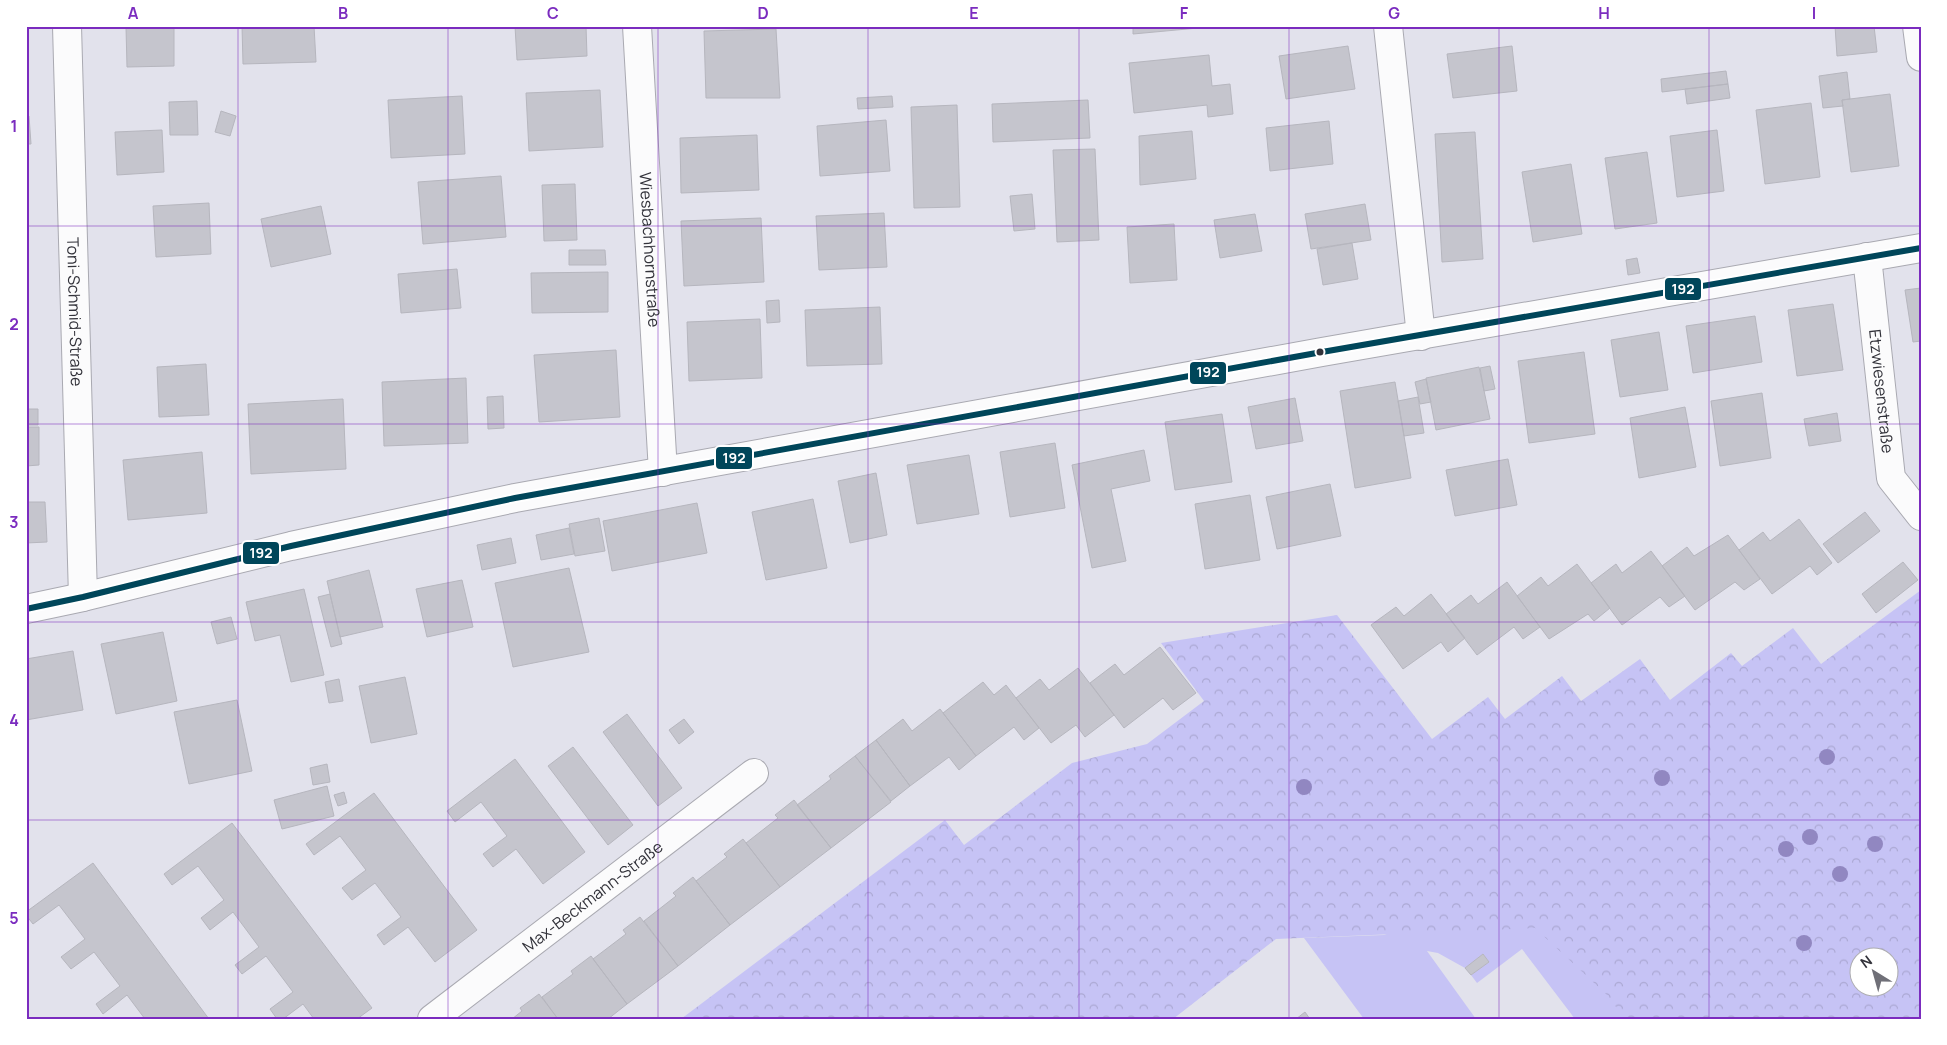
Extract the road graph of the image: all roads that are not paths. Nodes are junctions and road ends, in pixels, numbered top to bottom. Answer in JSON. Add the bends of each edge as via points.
{"nodes":[{"id":1,"x":67,"y":26,"type":"edge"},
{"id":2,"x":637,"y":26,"type":"edge"},
{"id":3,"x":1388,"y":26,"type":"edge"},
{"id":4,"x":1917,"y":26,"type":"edge"},
{"id":5,"x":1921,"y":57,"type":"edge"},
{"id":6,"x":1921,"y":248,"type":"edge"},
{"id":7,"x":1867,"y":256,"type":"junction"},
{"id":8,"x":1421,"y":336,"type":"junction"},
{"id":9,"x":663,"y":472,"type":"junction"},
{"id":10,"x":1921,"y":516,"type":"edge"},
{"id":11,"x":83,"y":597,"type":"junction"},
{"id":12,"x":26,"y":609,"type":"edge"},
{"id":13,"x":754,"y":773,"type":"dead end"},
{"id":14,"x":432,"y":1019,"type":"edge"}],
"edges":[{"from":1,"to":11,"type":"street","name":"Toni-Schmid-Straße"},
{"from":2,"to":9,"type":"street","name":"Wiesbachhornstraße"},
{"from":3,"to":8,"type":"street"},
{"from":4,"to":5,"type":"street"},
{"from":6,"to":7,"type":"street"},
{"from":7,"to":8,"type":"street"},
{"from":7,"to":10,"type":"street","name":"Etzwiesenstraße","via":[[1891,478]]},
{"from":8,"to":9,"type":"street"},
{"from":9,"to":11,"type":"street","via":[[515,498],[291,546]]},
{"from":11,"to":12,"type":"street"},
{"from":13,"to":14,"type":"street","name":"Max-Beckmann-Straße"}]}
